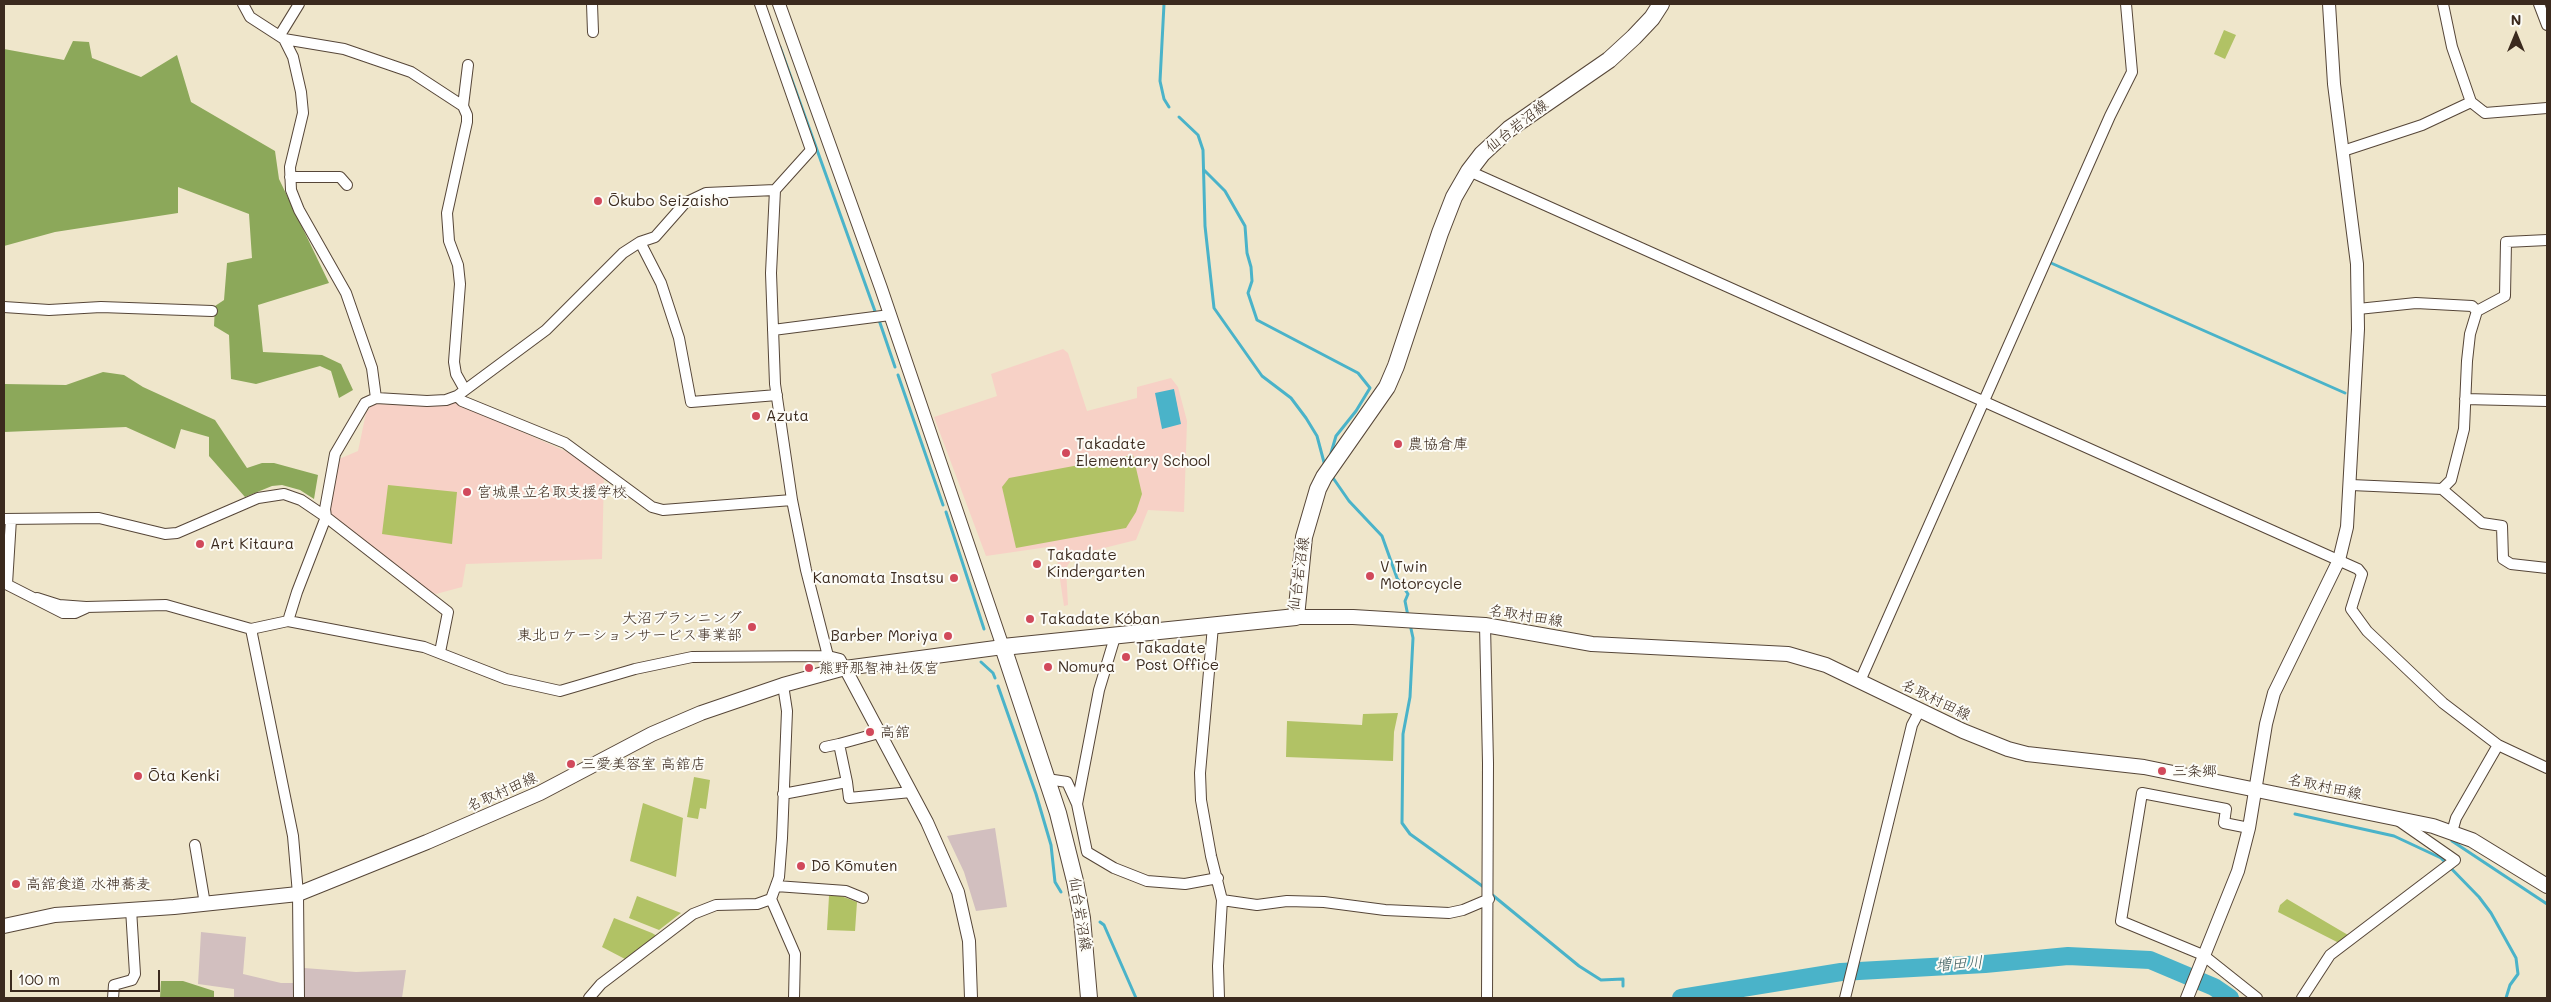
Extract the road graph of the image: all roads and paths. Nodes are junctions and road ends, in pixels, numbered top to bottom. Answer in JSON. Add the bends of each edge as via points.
{"nodes":[{"id":1,"x":243,"y":4,"type":"edge"},
{"id":2,"x":299,"y":4,"type":"edge"},
{"id":3,"x":592,"y":4,"type":"edge"},
{"id":4,"x":760,"y":4,"type":"edge"},
{"id":5,"x":778,"y":4,"type":"edge"},
{"id":6,"x":1660,"y":4,"type":"edge"},
{"id":7,"x":2126,"y":4,"type":"edge"},
{"id":8,"x":2329,"y":4,"type":"edge"},
{"id":9,"x":2442,"y":4,"type":"edge"},
{"id":10,"x":2539,"y":4,"type":"edge"},
{"id":11,"x":2547,"y":25,"type":"edge"},
{"id":12,"x":593,"y":32,"type":"dead end"},
{"id":13,"x":282,"y":37,"type":"junction"},
{"id":14,"x":468,"y":66,"type":"dead end"},
{"id":15,"x":2471,"y":102,"type":"junction"},
{"id":16,"x":463,"y":106,"type":"junction"},
{"id":17,"x":2547,"y":108,"type":"edge"},
{"id":18,"x":2343,"y":151,"type":"junction"},
{"id":19,"x":1469,"y":171,"type":"junction"},
{"id":20,"x":290,"y":177,"type":"junction"},
{"id":21,"x":347,"y":185,"type":"dead end"},
{"id":22,"x":775,"y":190,"type":"junction"},
{"id":23,"x":2547,"y":240,"type":"edge"},
{"id":24,"x":640,"y":242,"type":"junction"},
{"id":25,"x":4,"y":307,"type":"edge"},
{"id":26,"x":2358,"y":309,"type":"junction"},
{"id":27,"x":212,"y":311,"type":"dead end"},
{"id":28,"x":2477,"y":311,"type":"junction"},
{"id":29,"x":890,"y":315,"type":"junction"},
{"id":30,"x":773,"y":330,"type":"junction"},
{"id":31,"x":461,"y":393,"type":"junction"},
{"id":32,"x":777,"y":395,"type":"junction"},
{"id":33,"x":376,"y":398,"type":"junction"},
{"id":34,"x":2466,"y":399,"type":"junction"},
{"id":35,"x":2547,"y":401,"type":"edge"},
{"id":36,"x":1984,"y":402,"type":"junction"},
{"id":37,"x":2351,"y":484,"type":"junction"},
{"id":38,"x":2442,"y":489,"type":"junction"},
{"id":39,"x":792,"y":500,"type":"junction"},
{"id":40,"x":326,"y":517,"type":"junction"},
{"id":41,"x":7,"y":519,"type":"edge"},
{"id":42,"x":2339,"y":560,"type":"junction"},
{"id":43,"x":2547,"y":568,"type":"edge"},
{"id":44,"x":6,"y":584,"type":"edge"},
{"id":45,"x":1296,"y":617,"type":"junction"},
{"id":46,"x":288,"y":621,"type":"junction"},
{"id":47,"x":1485,"y":625,"type":"junction"},
{"id":48,"x":1213,"y":626,"type":"junction"},
{"id":49,"x":251,"y":629,"type":"junction"},
{"id":50,"x":1115,"y":636,"type":"junction"},
{"id":51,"x":1003,"y":647,"type":"junction"},
{"id":52,"x":440,"y":652,"type":"junction"},
{"id":53,"x":828,"y":656,"type":"junction"},
{"id":54,"x":846,"y":668,"type":"junction"},
{"id":55,"x":1860,"y":681,"type":"junction"},
{"id":56,"x":783,"y":685,"type":"junction"},
{"id":57,"x":1916,"y":717,"type":"junction"},
{"id":58,"x":879,"y":733,"type":"junction"},
{"id":59,"x":839,"y":744,"type":"junction"},
{"id":60,"x":2498,"y":745,"type":"junction"},
{"id":61,"x":825,"y":747,"type":"dead end"},
{"id":62,"x":2547,"y":768,"type":"edge"},
{"id":63,"x":1048,"y":779,"type":"junction"},
{"id":64,"x":847,"y":782,"type":"junction"},
{"id":65,"x":2255,"y":790,"type":"junction"},
{"id":66,"x":911,"y":792,"type":"junction"},
{"id":67,"x":783,"y":794,"type":"junction"},
{"id":68,"x":1077,"y":804,"type":"junction"},
{"id":69,"x":2396,"y":818,"type":"junction"},
{"id":70,"x":2249,"y":828,"type":"junction"},
{"id":71,"x":2452,"y":832,"type":"junction"},
{"id":72,"x":195,"y":845,"type":"dead end"},
{"id":73,"x":1218,"y":878,"type":"junction"},
{"id":74,"x":776,"y":886,"type":"junction"},
{"id":75,"x":2547,"y":886,"type":"edge"},
{"id":76,"x":298,"y":894,"type":"junction"},
{"id":77,"x":1489,"y":894,"type":"junction"},
{"id":78,"x":863,"y":898,"type":"dead end"},
{"id":79,"x":771,"y":899,"type":"junction"},
{"id":80,"x":1222,"y":900,"type":"junction"},
{"id":81,"x":205,"y":904,"type":"junction"},
{"id":82,"x":131,"y":909,"type":"junction"},
{"id":83,"x":4,"y":926,"type":"edge"},
{"id":84,"x":2201,"y":961,"type":"junction"},
{"id":85,"x":1846,"y":994,"type":"edge"},
{"id":86,"x":2187,"y":997,"type":"edge"},
{"id":87,"x":113,"y":998,"type":"edge"},
{"id":88,"x":299,"y":998,"type":"edge"},
{"id":89,"x":589,"y":998,"type":"edge"},
{"id":90,"x":794,"y":998,"type":"edge"},
{"id":91,"x":971,"y":998,"type":"edge"},
{"id":92,"x":1089,"y":998,"type":"edge"},
{"id":93,"x":1219,"y":998,"type":"edge"},
{"id":94,"x":1487,"y":998,"type":"edge"},
{"id":95,"x":2257,"y":998,"type":"edge"},
{"id":96,"x":2302,"y":998,"type":"edge"}],
"edges":[{"from":1,"to":13,"type":"street","via":[[250,17]]},
{"from":2,"to":13,"type":"street"},
{"from":3,"to":12,"type":"street"},
{"from":4,"to":22,"type":"street","via":[[811,150]]},
{"from":5,"to":29,"type":"street"},
{"from":6,"to":19,"type":"main road","name":"仙台岩沼線","via":[[1652,18],[1608,60],[1509,129]]},
{"from":7,"to":36,"type":"street","via":[[2132,72]]},
{"from":8,"to":18,"type":"street","via":[[2334,84]]},
{"from":9,"to":15,"type":"street","via":[[2452,47]]},
{"from":10,"to":11,"type":"street"},
{"from":13,"to":16,"type":"street","via":[[344,49],[411,72]]},
{"from":13,"to":20,"type":"street","via":[[293,56],[303,113]]},
{"from":14,"to":16,"type":"street"},
{"from":15,"to":17,"type":"street","via":[[2485,113]]},
{"from":15,"to":18,"type":"street","via":[[2422,125]]},
{"from":16,"to":31,"type":"street","via":[[467,122],[447,213],[449,241],[458,265],[460,284],[454,362]]},
{"from":18,"to":26,"type":"street","via":[[2354,229]]},
{"from":19,"to":36,"type":"street"},
{"from":19,"to":45,"type":"main road","name":"仙台岩沼線","via":[[1454,197],[1440,233],[1387,387],[1324,477],[1309,514]]},
{"from":20,"to":21,"type":"street","via":[[340,177]]},
{"from":20,"to":33,"type":"street","via":[[299,210],[346,293],[372,368]]},
{"from":22,"to":24,"type":"street","via":[[706,192],[685,203],[655,237]]},
{"from":22,"to":30,"type":"street","via":[[771,272]]},
{"from":23,"to":28,"type":"street","via":[[2506,242],[2505,296]]},
{"from":24,"to":31,"type":"street","via":[[593,280],[546,330]]},
{"from":24,"to":32,"type":"street","via":[[661,283],[679,338],[691,402]]},
{"from":25,"to":27,"type":"street"},
{"from":26,"to":28,"type":"street","via":[[2416,303],[2472,306]]},
{"from":26,"to":37,"type":"street"},
{"from":28,"to":34,"type":"street","via":[[2470,334]]},
{"from":29,"to":30,"type":"street"},
{"from":29,"to":51,"type":"street"},
{"from":30,"to":32,"type":"street"},
{"from":31,"to":33,"type":"street","via":[[446,400]]},
{"from":31,"to":39,"type":"street","via":[[462,401],[565,443],[652,507],[663,510]]},
{"from":32,"to":39,"type":"street"},
{"from":33,"to":40,"type":"street","via":[[365,402],[335,454]]},
{"from":34,"to":35,"type":"street"},
{"from":34,"to":38,"type":"street","via":[[2464,429],[2451,480]]},
{"from":36,"to":42,"type":"street"},
{"from":36,"to":55,"type":"street"},
{"from":37,"to":38,"type":"street"},
{"from":37,"to":42,"type":"street"},
{"from":38,"to":43,"type":"street","via":[[2482,524],[2502,526],[2503,558],[2511,564]]},
{"from":39,"to":53,"type":"street"},
{"from":40,"to":41,"type":"street","via":[[301,500],[284,494],[258,498],[177,533],[165,534],[99,518]]},
{"from":40,"to":46,"type":"street"},
{"from":40,"to":52,"type":"street","via":[[448,612]]},
{"from":41,"to":44,"type":"street"},
{"from":42,"to":60,"type":"street","via":[[2362,574],[2351,609],[2367,631],[2443,703]]},
{"from":42,"to":65,"type":"street","via":[[2274,692]]},
{"from":44,"to":49,"type":"street","via":[[63,613],[75,613],[86,607],[166,605]]},
{"from":45,"to":47,"type":"main road","name":"名取村田線"},
{"from":45,"to":48,"type":"main road","name":"仙台岩沼線"},
{"from":46,"to":49,"type":"street"},
{"from":46,"to":52,"type":"street"},
{"from":47,"to":55,"type":"main road","name":"名取村田線","via":[[1592,644],[1788,654],[1807,658]]},
{"from":47,"to":77,"type":"street"},
{"from":48,"to":50,"type":"main road","name":"仙台岩沼線"},
{"from":48,"to":73,"type":"street","via":[[1200,773],[1201,800]]},
{"from":49,"to":76,"type":"street","via":[[293,836]]},
{"from":50,"to":51,"type":"main road","name":"仙台岩沼線"},
{"from":50,"to":68,"type":"street","via":[[1099,690]]},
{"from":51,"to":54,"type":"main road","name":"名取村田線"},
{"from":51,"to":63,"type":"main road","name":"仙台岩沼線"},
{"from":52,"to":53,"type":"street","via":[[506,679],[560,691],[635,669],[692,657]]},
{"from":53,"to":54,"type":"street","via":[[840,659]]},
{"from":54,"to":56,"type":"main road","name":"名取村田線"},
{"from":54,"to":58,"type":"street"},
{"from":55,"to":57,"type":"main road","name":"名取村田線"},
{"from":56,"to":67,"type":"street","via":[[787,711]]},
{"from":56,"to":76,"type":"main road","name":"名取村田線","via":[[701,713],[652,734],[540,793]]},
{"from":57,"to":65,"type":"main road","name":"名取村田線","via":[[2028,754],[2144,767]]},
{"from":57,"to":85,"type":"street"},
{"from":58,"to":59,"type":"street"},
{"from":58,"to":66,"type":"street"},
{"from":59,"to":61,"type":"street"},
{"from":59,"to":64,"type":"street"},
{"from":60,"to":62,"type":"street"},
{"from":60,"to":71,"type":"street","via":[[2456,818]]},
{"from":63,"to":68,"type":"street","via":[[1067,782]]},
{"from":63,"to":92,"type":"main road","name":"仙台岩沼線","via":[[1078,898]]},
{"from":64,"to":66,"type":"street","via":[[849,798]]},
{"from":64,"to":67,"type":"street"},
{"from":65,"to":69,"type":"main road","name":"名取村田線"},
{"from":65,"to":70,"type":"street"},
{"from":66,"to":91,"type":"street","via":[[943,854],[958,892],[969,941]]},
{"from":67,"to":74,"type":"street"},
{"from":68,"to":73,"type":"street","via":[[1087,852],[1114,868],[1147,881],[1185,884]]},
{"from":69,"to":71,"type":"main road","name":"名取村田線"},
{"from":69,"to":96,"type":"street","via":[[2455,860],[2330,955]]},
{"from":70,"to":84,"type":"street","via":[[2238,871]]},
{"from":70,"to":84,"type":"street","via":[[2224,823],[2226,809],[2142,793],[2121,921]]},
{"from":71,"to":75,"type":"main road","name":"名取村田線","via":[[2486,848]]},
{"from":72,"to":81,"type":"street"},
{"from":73,"to":80,"type":"street"},
{"from":74,"to":78,"type":"street","via":[[846,891]]},
{"from":74,"to":79,"type":"street"},
{"from":76,"to":81,"type":"main road","name":"名取村田線"},
{"from":76,"to":88,"type":"street"},
{"from":77,"to":80,"type":"street","via":[[1468,908],[1449,913],[1385,910],[1324,902],[1287,901],[1257,905]]},
{"from":77,"to":94,"type":"street"},
{"from":79,"to":89,"type":"street","via":[[757,904],[716,905],[693,914],[601,984]]},
{"from":79,"to":90,"type":"street","via":[[795,954]]},
{"from":80,"to":93,"type":"street","via":[[1217,975]]},
{"from":81,"to":82,"type":"main road","name":"名取村田線"},
{"from":82,"to":83,"type":"main road","name":"名取村田線","via":[[55,914]]},
{"from":82,"to":87,"type":"street","via":[[135,974],[132,980],[114,985]]},
{"from":84,"to":86,"type":"street"},
{"from":84,"to":95,"type":"street"}]}
